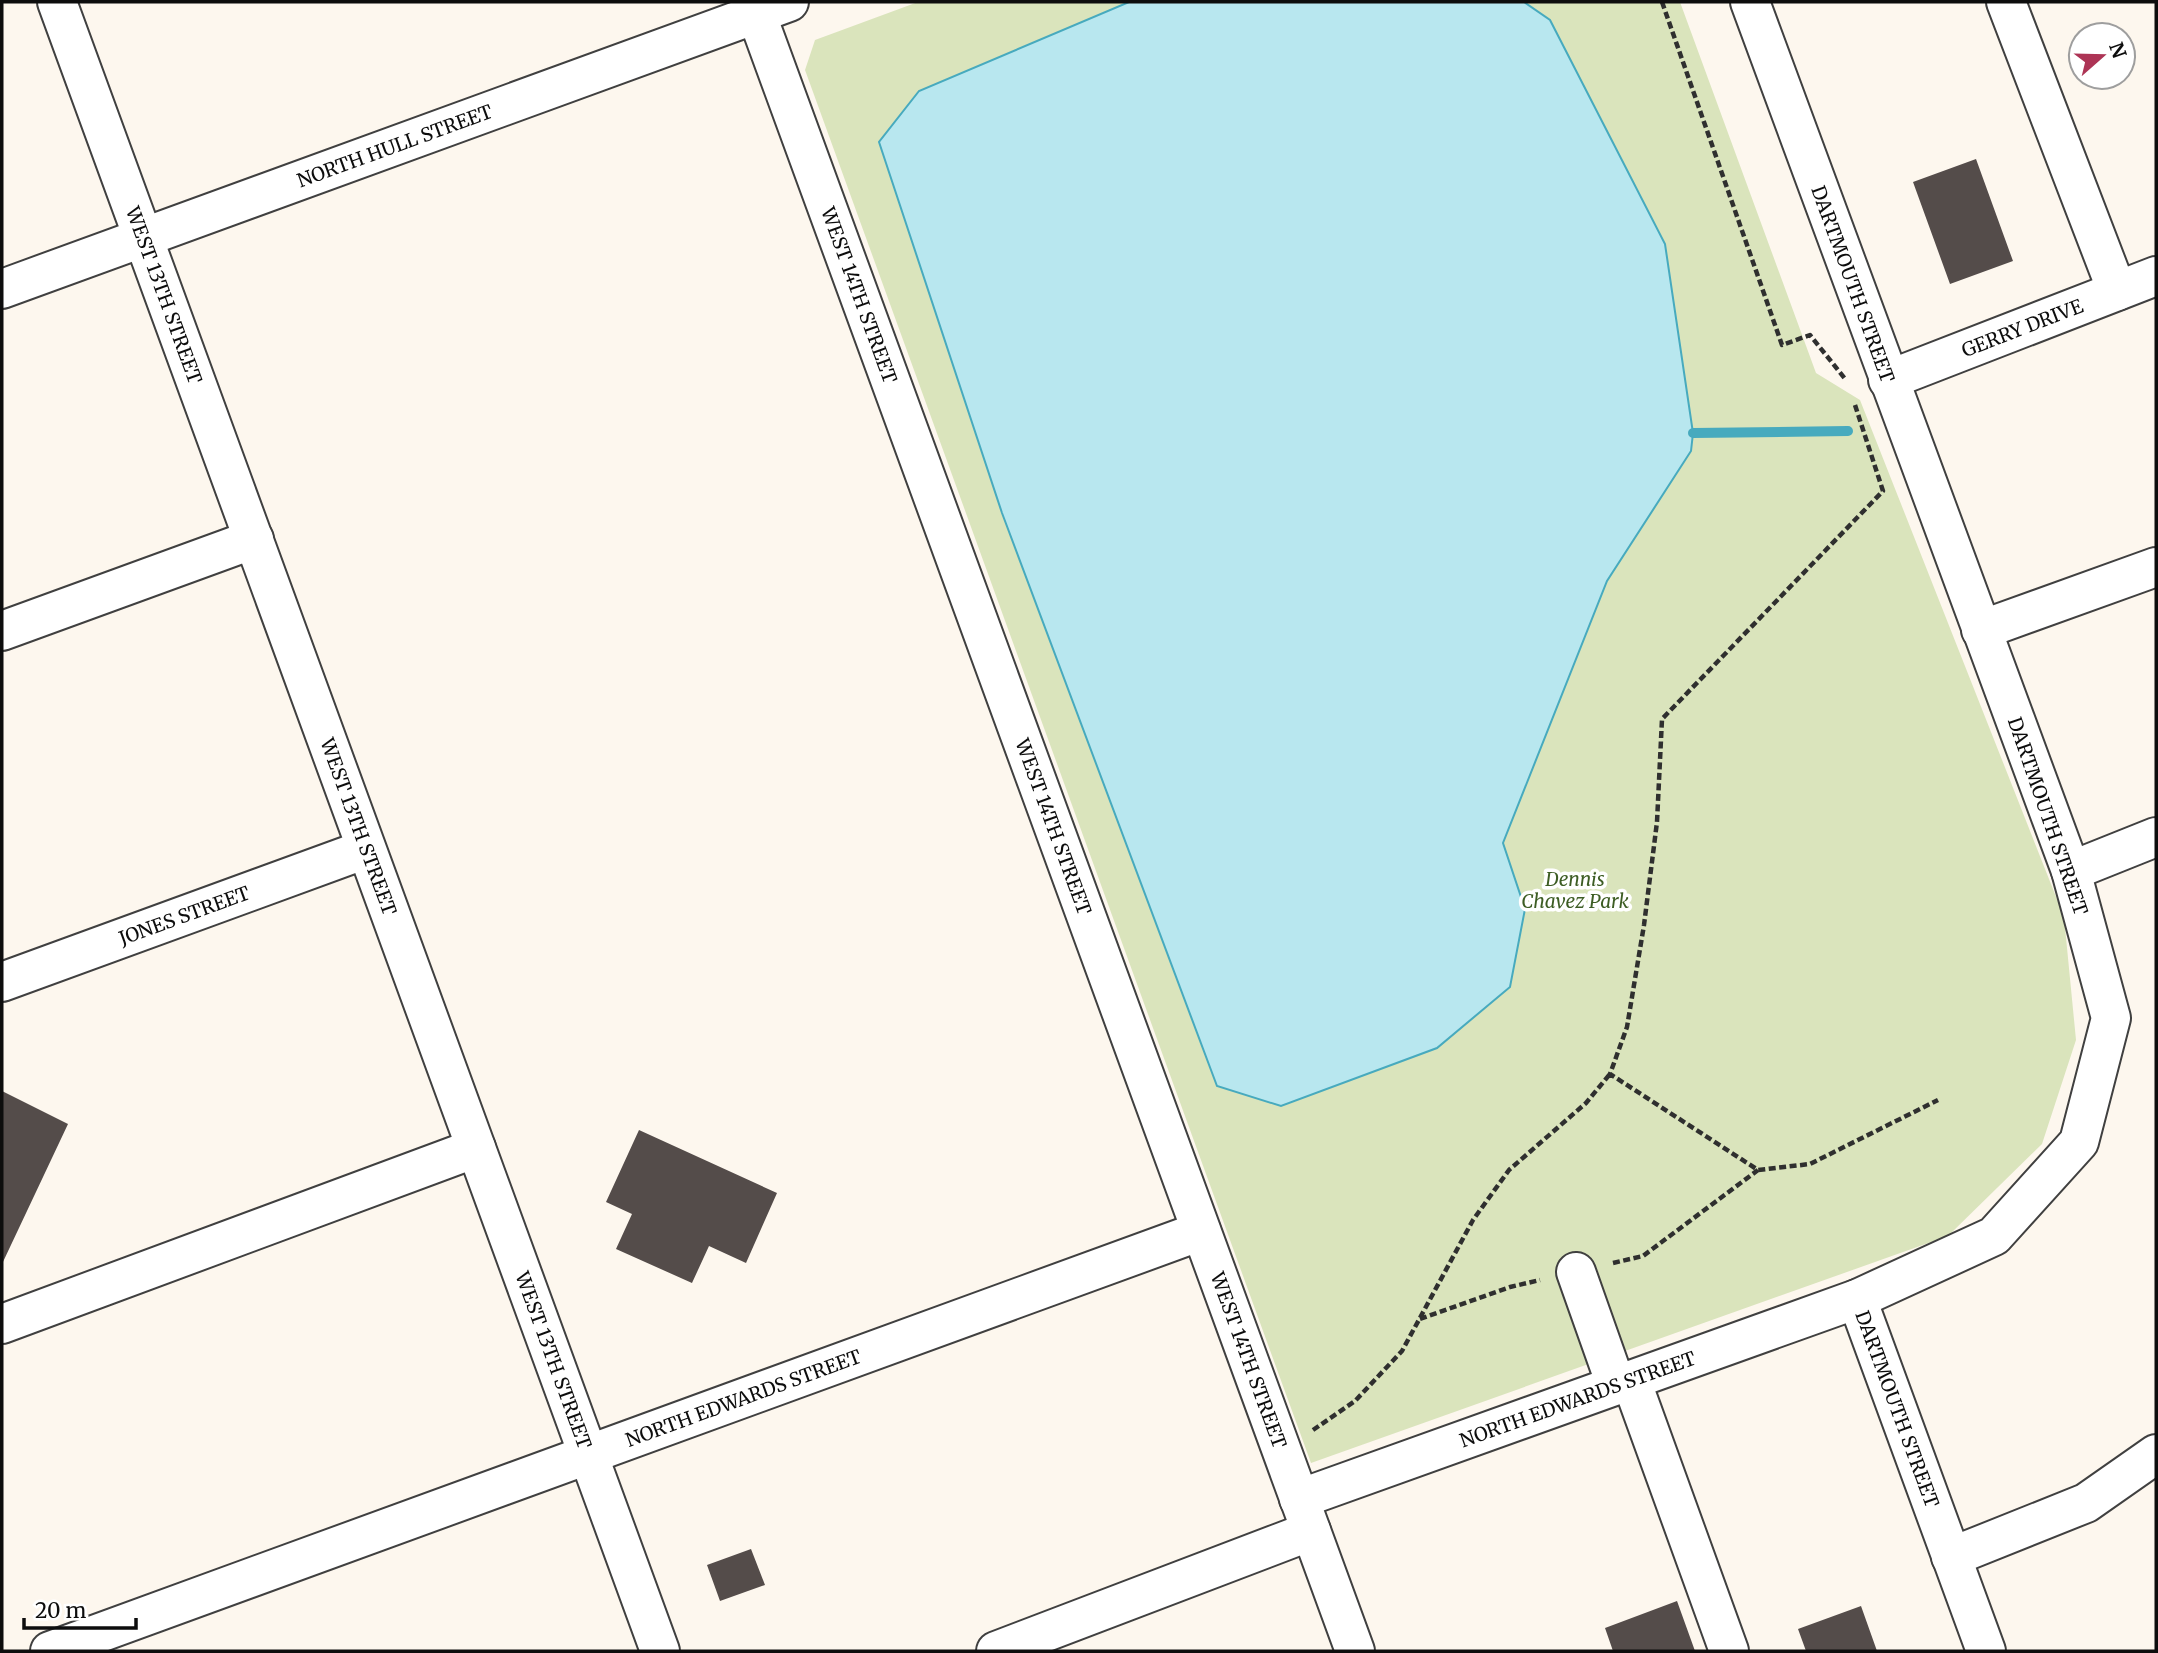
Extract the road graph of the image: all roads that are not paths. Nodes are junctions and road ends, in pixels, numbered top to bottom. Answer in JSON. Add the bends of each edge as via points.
{"nodes":[{"id":1,"x":57,"y":2,"type":"edge"},
{"id":2,"x":1749,"y":2,"type":"edge"},
{"id":3,"x":2006,"y":2,"type":"edge"},
{"id":4,"x":766,"y":6,"type":"edge"},
{"id":5,"x":143,"y":238,"type":"junction"},
{"id":6,"x":2156,"y":276,"type":"edge"},
{"id":7,"x":2,"y":289,"type":"edge"},
{"id":8,"x":2117,"y":291,"type":"junction"},
{"id":9,"x":1888,"y":380,"type":"junction"},
{"id":10,"x":254,"y":539,"type":"junction"},
{"id":11,"x":2156,"y":568,"type":"edge"},
{"id":12,"x":1981,"y":630,"type":"junction"},
{"id":13,"x":2,"y":631,"type":"edge"},
{"id":14,"x":2156,"y":837,"type":"edge"},
{"id":15,"x":366,"y":849,"type":"junction"},
{"id":16,"x":2071,"y":871,"type":"junction"},
{"id":17,"x":2,"y":982,"type":"edge"},
{"id":18,"x":476,"y":1148,"type":"junction"},
{"id":19,"x":1201,"y":1231,"type":"junction"},
{"id":20,"x":1576,"y":1272,"type":"dead end"},
{"id":21,"x":1857,"y":1299,"type":"junction"},
{"id":22,"x":2,"y":1324,"type":"edge"},
{"id":23,"x":1623,"y":1382,"type":"junction"},
{"id":24,"x":2156,"y":1454,"type":"edge"},
{"id":25,"x":588,"y":1455,"type":"junction"},
{"id":26,"x":1305,"y":1515,"type":"junction"},
{"id":27,"x":1951,"y":1557,"type":"junction"},
{"id":28,"x":50,"y":1651,"type":"edge"},
{"id":29,"x":660,"y":1651,"type":"edge"},
{"id":30,"x":996,"y":1651,"type":"edge"},
{"id":31,"x":1355,"y":1651,"type":"edge"},
{"id":32,"x":1729,"y":1651,"type":"edge"},
{"id":33,"x":1986,"y":1651,"type":"edge"}],
"edges":[{"from":1,"to":5,"type":"street","name":"WEST 13TH STREET"},
{"from":2,"to":9,"type":"street","name":"DARTMOUTH STREET"},
{"from":3,"to":8,"type":"street"},
{"from":4,"to":5,"type":"street","name":"NORTH HULL STREET"},
{"from":4,"to":19,"type":"street","name":"WEST 14TH STREET"},
{"from":5,"to":7,"type":"street","name":"NORTH HULL STREET"},
{"from":5,"to":10,"type":"street","name":"WEST 13TH STREET"},
{"from":6,"to":8,"type":"street","name":"GERRY DRIVE"},
{"from":8,"to":9,"type":"street","name":"GERRY DRIVE"},
{"from":9,"to":12,"type":"street","name":"DARTMOUTH STREET"},
{"from":10,"to":13,"type":"street"},
{"from":10,"to":15,"type":"street","name":"WEST 13TH STREET"},
{"from":11,"to":12,"type":"street"},
{"from":12,"to":16,"type":"street","name":"DARTMOUTH STREET"},
{"from":14,"to":16,"type":"street"},
{"from":15,"to":17,"type":"street","name":"JONES STREET"},
{"from":15,"to":18,"type":"street","name":"WEST 13TH STREET"},
{"from":16,"to":21,"type":"street","name":"DARTMOUTH STREET","via":[[2111,1018],[2080,1142],[1994,1236]]},
{"from":18,"to":22,"type":"street"},
{"from":18,"to":25,"type":"street","name":"WEST 13TH STREET"},
{"from":19,"to":25,"type":"street","name":"NORTH EDWARDS STREET"},
{"from":19,"to":26,"type":"street","name":"WEST 14TH STREET"},
{"from":20,"to":23,"type":"street"},
{"from":21,"to":23,"type":"street","name":"NORTH EDWARDS STREET"},
{"from":21,"to":27,"type":"street","name":"DARTMOUTH STREET"},
{"from":23,"to":26,"type":"street","name":"NORTH EDWARDS STREET"},
{"from":23,"to":32,"type":"street"},
{"from":24,"to":27,"type":"street","via":[[2086,1503]]},
{"from":25,"to":28,"type":"street","name":"NORTH EDWARDS STREET"},
{"from":25,"to":29,"type":"street","name":"WEST 13TH STREET"},
{"from":26,"to":30,"type":"street","name":"NORTH EDWARDS STREET"},
{"from":26,"to":31,"type":"street","name":"WEST 14TH STREET"},
{"from":27,"to":33,"type":"street","name":"DARTMOUTH STREET"}]}
